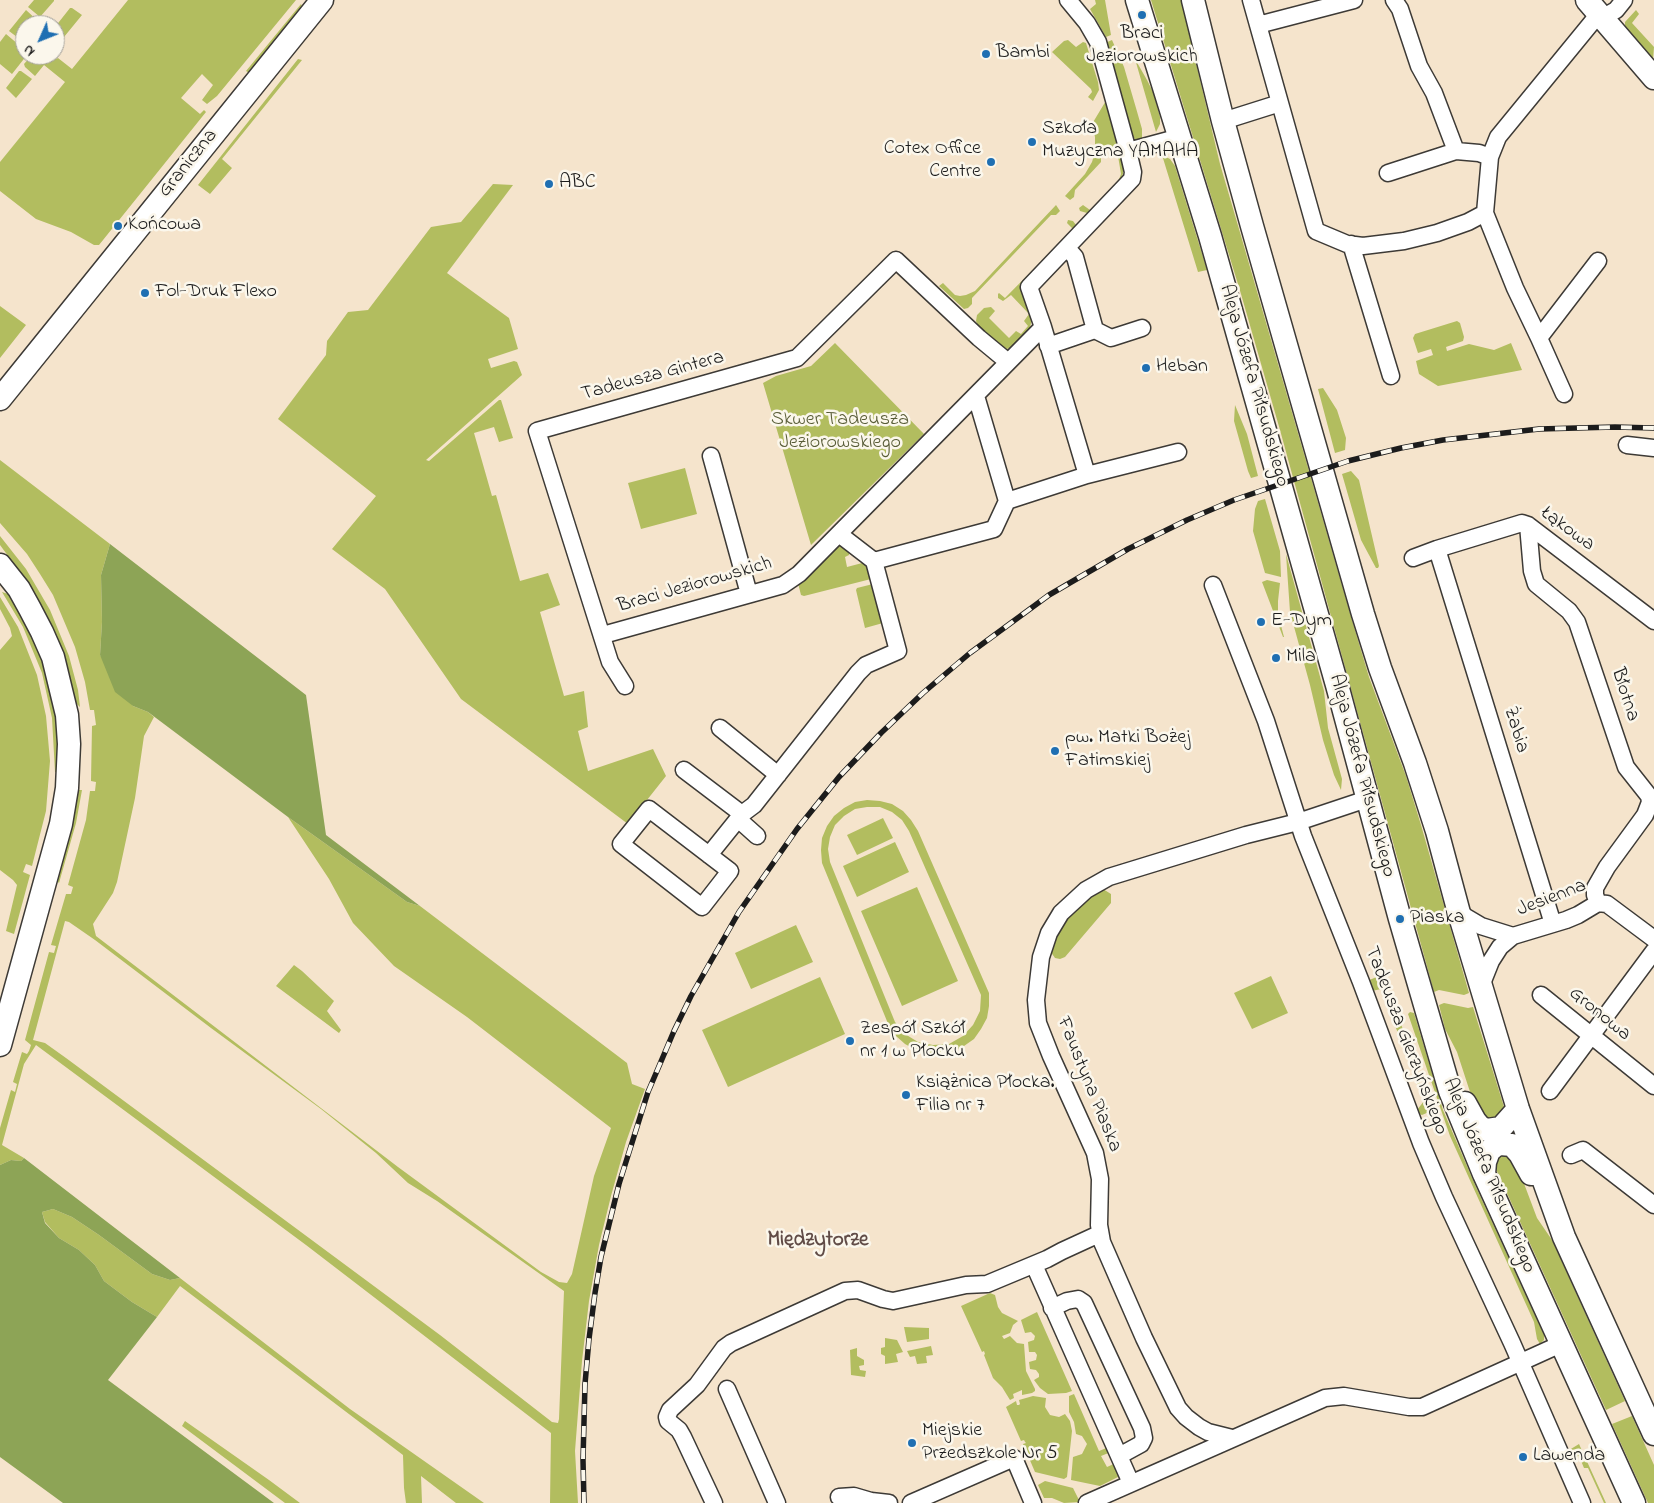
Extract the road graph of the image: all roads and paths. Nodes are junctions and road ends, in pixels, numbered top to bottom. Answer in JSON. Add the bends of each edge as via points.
{"nodes":[{"id":1,"x":322,"y":0,"type":"edge"},
{"id":2,"x":1068,"y":0,"type":"edge"},
{"id":3,"x":1137,"y":0,"type":"edge"},
{"id":4,"x":1193,"y":0,"type":"edge"},
{"id":5,"x":1251,"y":0,"type":"edge"},
{"id":6,"x":1354,"y":0,"type":"edge"},
{"id":7,"x":1394,"y":0,"type":"edge"},
{"id":8,"x":1624,"y":0,"type":"edge"},
{"id":9,"x":1593,"y":7,"type":"edge"},
{"id":10,"x":1258,"y":25,"type":"junction"},
{"id":11,"x":1654,"y":78,"type":"edge"},
{"id":12,"x":1280,"y":103,"type":"junction"},
{"id":13,"x":1223,"y":121,"type":"junction"},
{"id":14,"x":1180,"y":137,"type":"junction"},
{"id":15,"x":1128,"y":151,"type":"junction"},
{"id":16,"x":1456,"y":151,"type":"junction"},
{"id":17,"x":1490,"y":157,"type":"junction"},
{"id":18,"x":1388,"y":172,"type":"dead end"},
{"id":19,"x":1486,"y":213,"type":"junction"},
{"id":20,"x":1351,"y":244,"type":"junction"},
{"id":21,"x":1067,"y":248,"type":"junction"},
{"id":22,"x":1598,"y":261,"type":"dead end"},
{"id":23,"x":1043,"y":327,"type":"junction"},
{"id":24,"x":1142,"y":328,"type":"dead end"},
{"id":25,"x":1095,"y":330,"type":"junction"},
{"id":26,"x":1538,"y":338,"type":"junction"},
{"id":27,"x":1048,"y":346,"type":"junction"},
{"id":28,"x":1008,"y":362,"type":"junction"},
{"id":29,"x":1391,"y":376,"type":"dead end"},
{"id":30,"x":1564,"y":394,"type":"dead end"},
{"id":31,"x":976,"y":396,"type":"junction"},
{"id":32,"x":0,"y":399,"type":"edge"},
{"id":33,"x":1627,"y":444,"type":"dead end"},
{"id":34,"x":1654,"y":448,"type":"edge"},
{"id":35,"x":1178,"y":452,"type":"dead end"},
{"id":36,"x":711,"y":456,"type":"dead end"},
{"id":37,"x":1087,"y":475,"type":"junction"},
{"id":38,"x":1007,"y":501,"type":"junction"},
{"id":39,"x":1528,"y":525,"type":"junction"},
{"id":40,"x":839,"y":534,"type":"junction"},
{"id":41,"x":1437,"y":550,"type":"junction"},
{"id":42,"x":1413,"y":558,"type":"dead end"},
{"id":43,"x":874,"y":561,"type":"junction"},
{"id":44,"x":0,"y":565,"type":"edge"},
{"id":45,"x":1213,"y":584,"type":"dead end"},
{"id":46,"x":749,"y":594,"type":"junction"},
{"id":47,"x":1654,"y":622,"type":"edge"},
{"id":48,"x":603,"y":635,"type":"junction"},
{"id":49,"x":625,"y":686,"type":"dead end"},
{"id":50,"x":720,"y":728,"type":"dead end"},
{"id":51,"x":684,"y":770,"type":"dead end"},
{"id":52,"x":778,"y":775,"type":"junction"},
{"id":53,"x":1367,"y":799,"type":"junction"},
{"id":54,"x":740,"y":817,"type":"junction"},
{"id":55,"x":1298,"y":822,"type":"junction"},
{"id":56,"x":757,"y":836,"type":"dead end"},
{"id":57,"x":709,"y":855,"type":"junction"},
{"id":58,"x":1598,"y":903,"type":"junction"},
{"id":59,"x":1459,"y":913,"type":"junction"},
{"id":60,"x":1553,"y":924,"type":"junction"},
{"id":61,"x":1652,"y":932,"type":"edge"},
{"id":62,"x":1513,"y":936,"type":"junction"},
{"id":63,"x":1654,"y":951,"type":"edge"},
{"id":64,"x":1481,"y":986,"type":"junction"},
{"id":65,"x":1541,"y":995,"type":"dead end"},
{"id":66,"x":1591,"y":1037,"type":"junction"},
{"id":67,"x":0,"y":1045,"type":"edge"},
{"id":68,"x":1439,"y":1053,"type":"junction"},
{"id":69,"x":1654,"y":1086,"type":"edge"},
{"id":70,"x":1550,"y":1091,"type":"dead end"},
{"id":71,"x":1518,"y":1109,"type":"junction"},
{"id":72,"x":1571,"y":1155,"type":"dead end"},
{"id":73,"x":1484,"y":1174,"type":"junction"},
{"id":74,"x":1654,"y":1205,"type":"edge"},
{"id":75,"x":1564,"y":1237,"type":"junction"},
{"id":76,"x":1102,"y":1242,"type":"junction"},
{"id":77,"x":1034,"y":1265,"type":"junction"},
{"id":78,"x":1052,"y":1308,"type":"junction"},
{"id":79,"x":1561,"y":1344,"type":"junction"},
{"id":80,"x":1521,"y":1362,"type":"junction"},
{"id":81,"x":727,"y":1389,"type":"dead end"},
{"id":82,"x":1654,"y":1434,"type":"edge"},
{"id":83,"x":1232,"y":1438,"type":"junction"},
{"id":84,"x":1119,"y":1456,"type":"junction"},
{"id":85,"x":1131,"y":1483,"type":"junction"},
{"id":86,"x":836,"y":1501,"type":"edge"},
{"id":87,"x":714,"y":1503,"type":"edge"},
{"id":88,"x":777,"y":1503,"type":"edge"},
{"id":89,"x":889,"y":1503,"type":"edge"},
{"id":90,"x":911,"y":1503,"type":"edge"},
{"id":91,"x":1033,"y":1503,"type":"edge"},
{"id":92,"x":1038,"y":1503,"type":"edge"},
{"id":93,"x":1049,"y":1503,"type":"edge"},
{"id":94,"x":1087,"y":1503,"type":"edge"},
{"id":95,"x":1582,"y":1503,"type":"edge"},
{"id":96,"x":1634,"y":1503,"type":"edge"}],
"edges":[{"from":1,"to":32,"type":"main road","name":"Graniczna"},
{"from":2,"to":15,"type":"street","via":[[1098,42]]},
{"from":3,"to":14,"type":"main road","name":"Aleja Józefa Piłsudskiego"},
{"from":4,"to":13,"type":"main road"},
{"from":5,"to":10,"type":"street"},
{"from":6,"to":10,"type":"street"},
{"from":7,"to":16,"type":"street"},
{"from":8,"to":9,"type":"street","via":[[1609,14]]},
{"from":9,"to":11,"type":"main road"},
{"from":9,"to":17,"type":"street","via":[[1583,32],[1502,131]]},
{"from":10,"to":12,"type":"street"},
{"from":12,"to":13,"type":"street"},
{"from":12,"to":20,"type":"street","via":[[1316,231]]},
{"from":13,"to":59,"type":"main road","via":[[1363,614],[1437,831]]},
{"from":14,"to":15,"type":"street"},
{"from":14,"to":53,"type":"main road","name":"Aleja Józefa Piłsudskiego","via":[[1216,255]]},
{"from":15,"to":21,"type":"street","via":[[1132,179]]},
{"from":16,"to":17,"type":"street"},
{"from":16,"to":18,"type":"street"},
{"from":17,"to":19,"type":"street"},
{"from":19,"to":20,"type":"street","via":[[1437,233],[1404,241]]},
{"from":19,"to":26,"type":"street"},
{"from":20,"to":29,"type":"street"},
{"from":21,"to":23,"type":"street","via":[[1029,286]]},
{"from":21,"to":25,"type":"street","via":[[1074,257]]},
{"from":22,"to":26,"type":"street"},
{"from":23,"to":27,"type":"street"},
{"from":23,"to":28,"type":"street","name":"Braci Jeziorowskich"},
{"from":24,"to":25,"type":"street","via":[[1111,338]]},
{"from":25,"to":27,"type":"street"},
{"from":26,"to":30,"type":"street"},
{"from":27,"to":37,"type":"street"},
{"from":28,"to":31,"type":"street","name":"Braci Jeziorowskich"},
{"from":28,"to":48,"type":"street","name":"Tadeusza Gintera","via":[[896,260],[798,358],[537,431]]},
{"from":31,"to":38,"type":"street"},
{"from":31,"to":40,"type":"street","name":"Braci Jeziorowskich"},
{"from":33,"to":34,"type":"street"},
{"from":35,"to":37,"type":"street"},
{"from":36,"to":46,"type":"street"},
{"from":37,"to":38,"type":"street"},
{"from":38,"to":43,"type":"street","via":[[994,530]]},
{"from":39,"to":41,"type":"street","name":"Łąkowa","via":[[1514,525]]},
{"from":39,"to":47,"type":"street","name":"Łąkowa"},
{"from":39,"to":58,"type":"street","name":"Błotna","via":[[1536,584],[1577,622],[1626,767],[1649,796],[1645,814],[1595,888]]},
{"from":40,"to":43,"type":"street"},
{"from":40,"to":46,"type":"street","name":"Braci Jeziorowskich","via":[[799,574],[782,585]]},
{"from":41,"to":42,"type":"street","name":"Łąkowa"},
{"from":41,"to":60,"type":"street","name":"Żabia"},
{"from":43,"to":52,"type":"street","via":[[898,651],[866,665],[858,673]]},
{"from":44,"to":67,"type":"main road","via":[[30,609],[53,657],[67,715],[69,744],[61,824]]},
{"from":45,"to":55,"type":"street","name":"Tadeusza Gierzyńskiego","via":[[1266,721]]},
{"from":46,"to":48,"type":"street","name":"Braci Jeziorowskich"},
{"from":48,"to":49,"type":"street","name":"Tadeusza Gintera","via":[[610,662]]},
{"from":50,"to":52,"type":"street"},
{"from":51,"to":54,"type":"street"},
{"from":52,"to":54,"type":"street"},
{"from":53,"to":55,"type":"street","name":"Faustyna Piaska"},
{"from":53,"to":68,"type":"main road","name":"Aleja Józefa Piłsudskiego"},
{"from":54,"to":56,"type":"street"},
{"from":54,"to":57,"type":"street"},
{"from":55,"to":76,"type":"street","name":"Faustyna Piaska","via":[[1109,876],[1061,913],[1049,933],[1039,970],[1037,1014],[1042,1036],[1097,1159]]},
{"from":55,"to":80,"type":"street","name":"Tadeusza Gierzyńskiego","via":[[1421,1143]]},
{"from":57,"to":57,"type":"street","via":[[649,808],[621,844],[702,907],[730,871]]},
{"from":58,"to":60,"type":"street","name":"Jesienna"},
{"from":58,"to":61,"type":"street","name":"Jesienna","via":[[1607,904]]},
{"from":59,"to":62,"type":"street","name":"Jesienna","via":[[1481,926]]},
{"from":59,"to":64,"type":"main road"},
{"from":60,"to":62,"type":"street","name":"Jesienna"},
{"from":62,"to":64,"type":"street","name":"Jesienna","via":[[1491,961]]},
{"from":63,"to":66,"type":"street"},
{"from":64,"to":71,"type":"main road"},
{"from":65,"to":66,"type":"street","name":"Gronowa"},
{"from":66,"to":69,"type":"street","name":"Gronowa"},
{"from":66,"to":70,"type":"street"},
{"from":68,"to":71,"type":"main road","via":[[1480,1127],[1501,1128]]},
{"from":68,"to":73,"type":"main road","name":"Aleja Józefa Piłsudskiego","via":[[1450,1091]]},
{"from":71,"to":75,"type":"main road"},
{"from":72,"to":74,"type":"street","via":[[1583,1150]]},
{"from":73,"to":75,"type":"main road","via":[[1489,1151],[1500,1144],[1512,1145],[1520,1154]]},
{"from":73,"to":79,"type":"main road","name":"Aleja Józefa Piłsudskiego"},
{"from":75,"to":82,"type":"main road"},
{"from":76,"to":77,"type":"street"},
{"from":76,"to":83,"type":"street","name":"Faustyna Piaska","via":[[1178,1408],[1198,1427]]},
{"from":77,"to":78,"type":"street"},
{"from":77,"to":87,"type":"street","via":[[991,1283],[966,1285],[897,1301],[850,1290],[724,1348],[697,1385],[670,1410],[667,1417],[683,1437]]},
{"from":78,"to":84,"type":"street"},
{"from":78,"to":84,"type":"street","via":[[1078,1299],[1084,1304],[1142,1428],[1144,1438],[1141,1444]]},
{"from":79,"to":80,"type":"street"},
{"from":79,"to":96,"type":"main road","name":"Aleja Józefa Piłsudskiego"},
{"from":80,"to":83,"type":"street","via":[[1422,1407],[1344,1396],[1330,1397]]},
{"from":80,"to":95,"type":"street","name":"Tadeusza Gierzyńskiego"},
{"from":81,"to":88,"type":"street"},
{"from":83,"to":85,"type":"street"},
{"from":84,"to":85,"type":"street"},
{"from":85,"to":94,"type":"street"},
{"from":86,"to":89,"type":"street","via":[[854,1496]]},
{"from":90,"to":91,"type":"street","via":[[1014,1458]]},
{"from":92,"to":93,"type":"street"}]}
